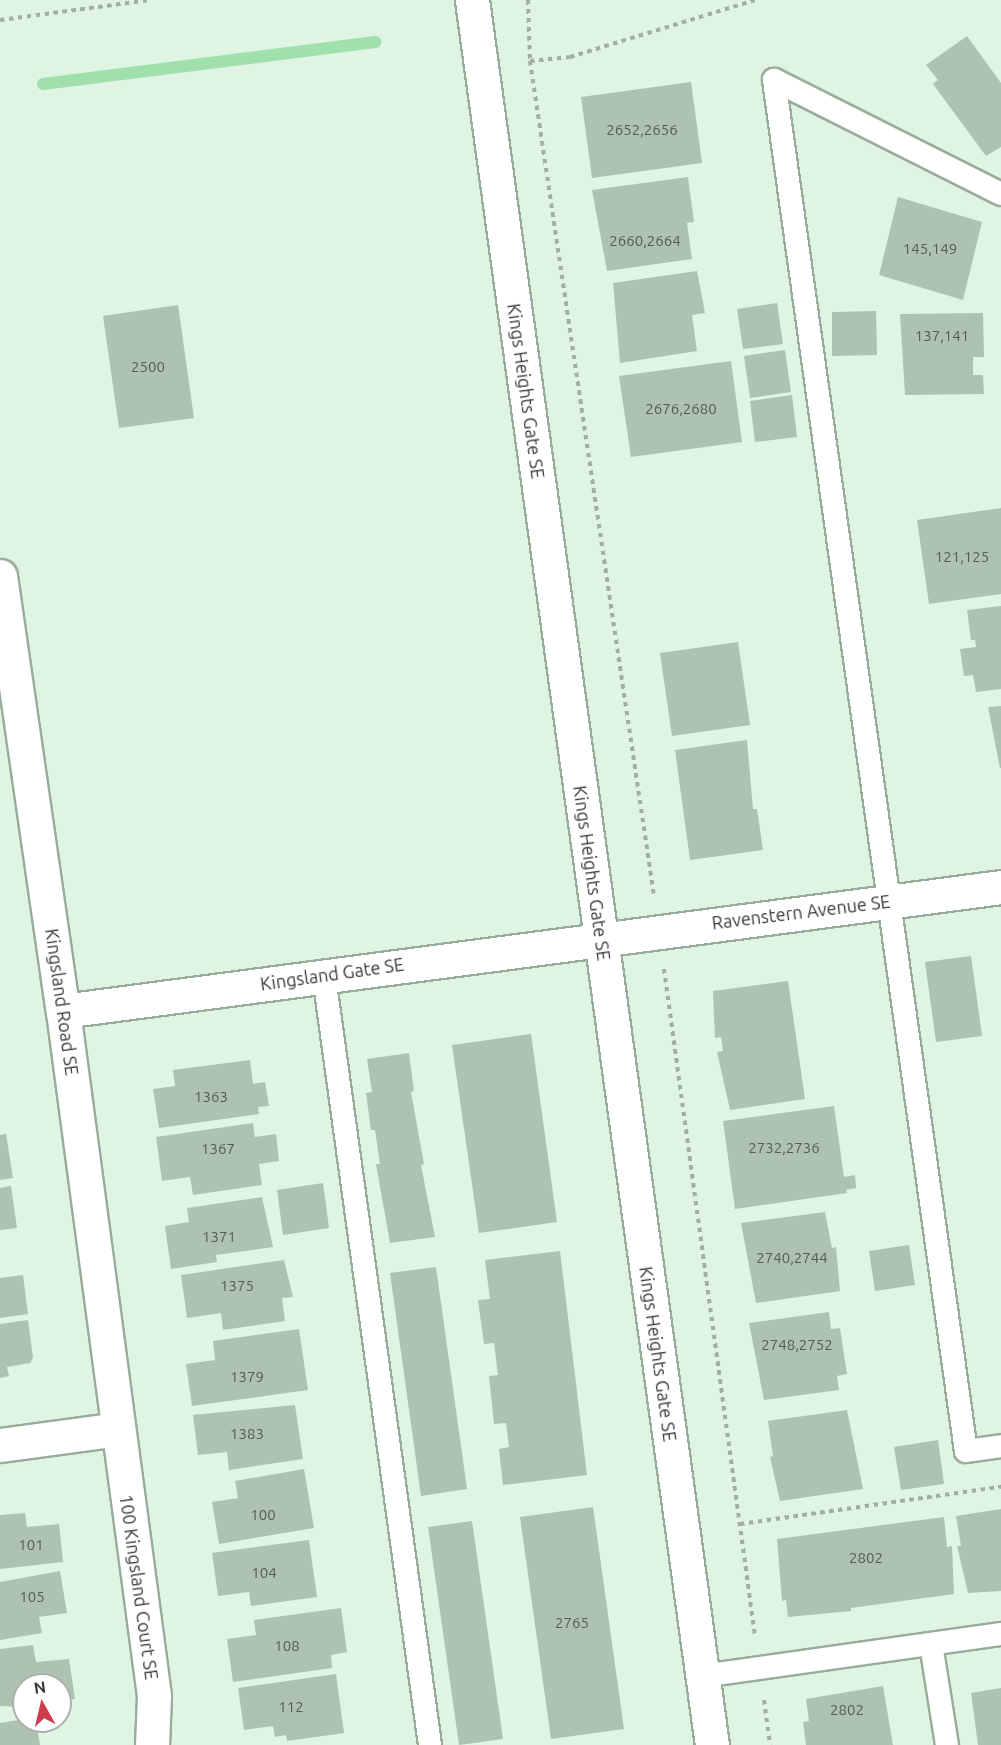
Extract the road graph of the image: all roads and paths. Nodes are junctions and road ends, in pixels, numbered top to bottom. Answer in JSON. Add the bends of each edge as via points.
{"nodes":[{"id":1,"x":150,"y":0,"type":"edge"},
{"id":2,"x":472,"y":0,"type":"edge"},
{"id":3,"x":528,"y":0,"type":"edge"},
{"id":4,"x":755,"y":0,"type":"edge"},
{"id":5,"x":0,"y":20,"type":"edge"},
{"id":6,"x":530,"y":61,"type":"junction"},
{"id":7,"x":1001,"y":194,"type":"edge"},
{"id":8,"x":0,"y":576,"type":"edge"},
{"id":9,"x":1001,"y":887,"type":"edge"},
{"id":10,"x":889,"y":901,"type":"junction"},
{"id":11,"x":659,"y":930,"type":"junction"},
{"id":12,"x":601,"y":938,"type":"junction"},
{"id":13,"x":324,"y":975,"type":"junction"},
{"id":14,"x":63,"y":1011,"type":"junction"},
{"id":15,"x":117,"y":1430,"type":"junction"},
{"id":16,"x":0,"y":1445,"type":"edge"},
{"id":17,"x":1001,"y":1446,"type":"edge"},
{"id":18,"x":1001,"y":1487,"type":"edge"},
{"id":19,"x":740,"y":1524,"type":"junction"},
{"id":20,"x":1001,"y":1634,"type":"edge"},
{"id":21,"x":932,"y":1644,"type":"junction"},
{"id":22,"x":760,"y":1667,"type":"junction"},
{"id":23,"x":702,"y":1676,"type":"junction"},
{"id":24,"x":152,"y":1745,"type":"edge"},
{"id":25,"x":430,"y":1745,"type":"edge"},
{"id":26,"x":712,"y":1745,"type":"edge"},
{"id":27,"x":770,"y":1745,"type":"edge"},
{"id":28,"x":947,"y":1745,"type":"edge"}],
"edges":[{"from":1,"to":5,"type":"path"},
{"from":2,"to":12,"type":"street","name":"Kings Heights Gate SE"},
{"from":3,"to":6,"type":"path"},
{"from":4,"to":6,"type":"path","via":[[570,57]]},
{"from":6,"to":11,"type":"path"},
{"from":7,"to":10,"type":"lane","via":[[774,80]]},
{"from":8,"to":14,"type":"street","name":"Kingsland Road SE"},
{"from":9,"to":10,"type":"street","name":"Ravenstern Avenue SE"},
{"from":10,"to":11,"type":"street","name":"Ravenstern Avenue SE"},
{"from":10,"to":17,"type":"lane","via":[[966,1451]]},
{"from":11,"to":12,"type":"street","name":"Ravenstern Avenue SE"},
{"from":11,"to":19,"type":"path"},
{"from":12,"to":13,"type":"street","name":"Kingsland Gate SE"},
{"from":12,"to":23,"type":"street","name":"Kings Heights Gate SE"},
{"from":13,"to":14,"type":"street","name":"Kingsland Gate SE"},
{"from":13,"to":25,"type":"lane"},
{"from":14,"to":15,"type":"street","name":"Kingsland Road SE"},
{"from":15,"to":16,"type":"street"},
{"from":15,"to":24,"type":"street","name":"100 Kingsland Court SE","via":[[154,1696]]},
{"from":18,"to":19,"type":"path"},
{"from":19,"to":22,"type":"path"},
{"from":20,"to":21,"type":"lane"},
{"from":21,"to":22,"type":"lane"},
{"from":21,"to":28,"type":"lane"},
{"from":22,"to":23,"type":"lane"},
{"from":22,"to":27,"type":"path"},
{"from":23,"to":26,"type":"street","name":"Kings Heights Gate SE"}]}
